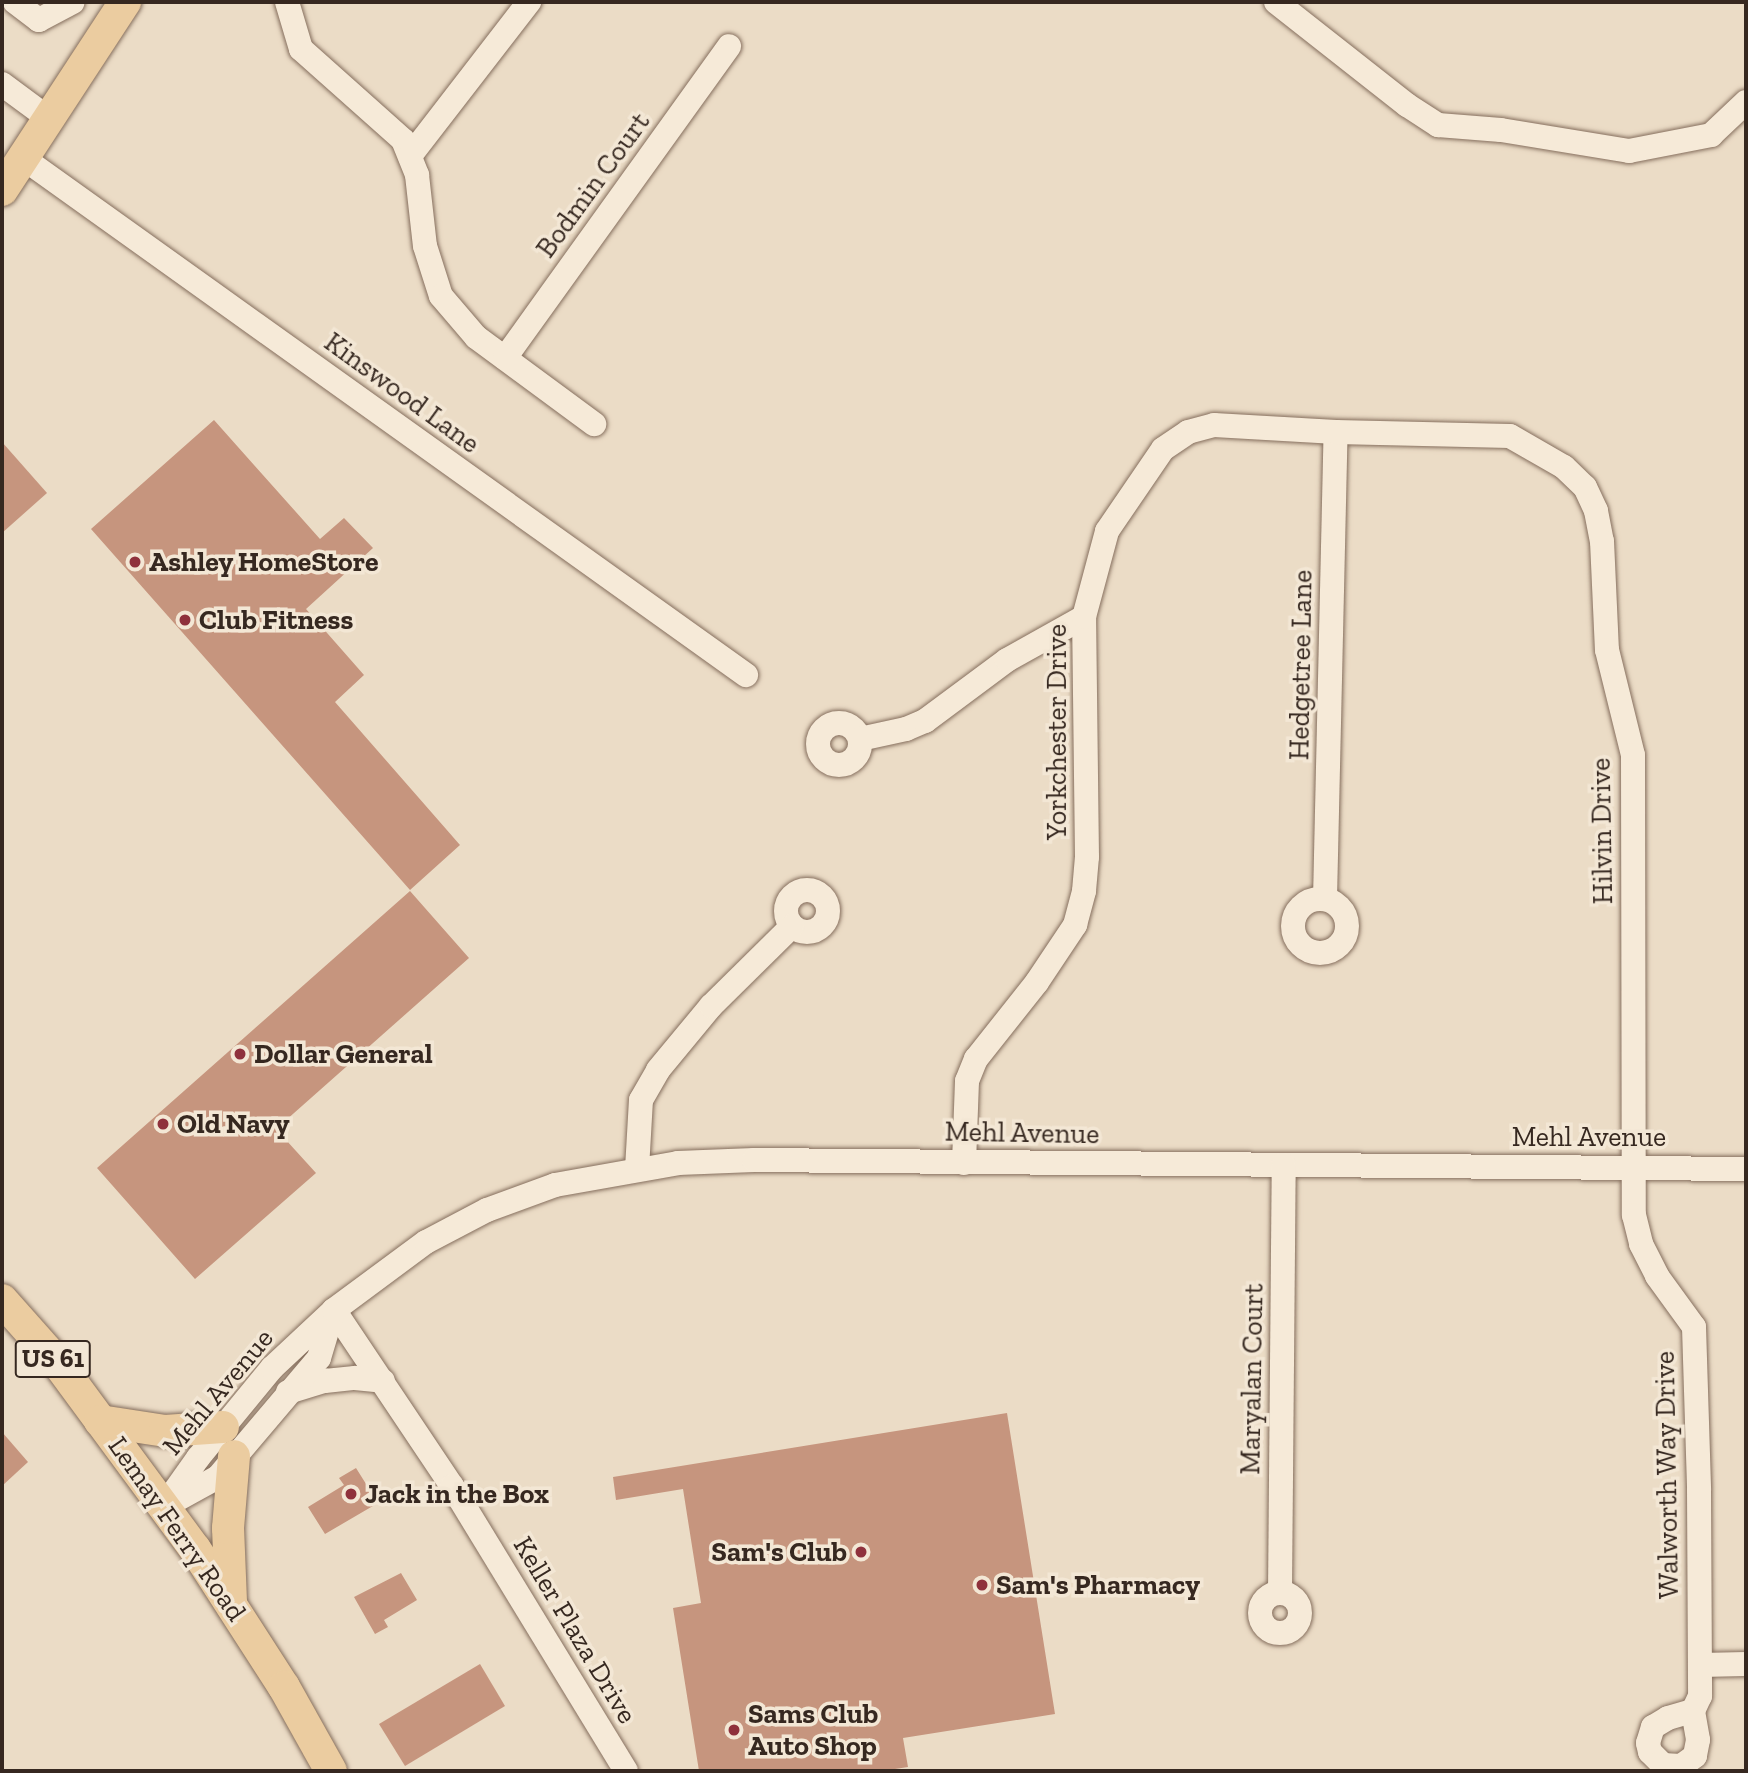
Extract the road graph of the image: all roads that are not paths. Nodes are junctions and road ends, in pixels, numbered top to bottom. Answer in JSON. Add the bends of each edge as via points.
{"nodes":[{"id":1,"x":15,"y":2,"type":"edge"},
{"id":2,"x":73,"y":2,"type":"edge"},
{"id":3,"x":287,"y":2,"type":"edge"},
{"id":4,"x":529,"y":2,"type":"edge"},
{"id":5,"x":1276,"y":2,"type":"edge"},
{"id":6,"x":121,"y":3,"type":"edge"},
{"id":7,"x":729,"y":46,"type":"dead end"},
{"id":8,"x":2,"y":84,"type":"edge"},
{"id":9,"x":1746,"y":102,"type":"edge"},
{"id":10,"x":48,"y":118,"type":"junction"},
{"id":11,"x":410,"y":156,"type":"junction"},
{"id":12,"x":23,"y":158,"type":"junction"},
{"id":13,"x":2,"y":190,"type":"edge"},
{"id":14,"x":505,"y":358,"type":"junction"},
{"id":15,"x":594,"y":424,"type":"dead end"},
{"id":16,"x":1336,"y":432,"type":"junction"},
{"id":17,"x":1564,"y":467,"type":"joint"},
{"id":18,"x":1084,"y":617,"type":"junction"},
{"id":19,"x":746,"y":675,"type":"dead end"},
{"id":20,"x":860,"y":739,"type":"dead end"},
{"id":21,"x":1325,"y":899,"type":"dead end"},
{"id":22,"x":792,"y":926,"type":"dead end"},
{"id":23,"x":964,"y":1163,"type":"junction"},
{"id":24,"x":1284,"y":1166,"type":"junction"},
{"id":25,"x":1633,"y":1167,"type":"junction"},
{"id":26,"x":637,"y":1169,"type":"junction"},
{"id":27,"x":1746,"y":1169,"type":"edge"},
{"id":28,"x":2,"y":1300,"type":"edge"},
{"id":29,"x":334,"y":1310,"type":"junction"},
{"id":30,"x":383,"y":1381,"type":"junction"},
{"id":31,"x":288,"y":1392,"type":"junction"},
{"id":32,"x":100,"y":1421,"type":"junction"},
{"id":33,"x":223,"y":1427,"type":"junction"},
{"id":34,"x":234,"y":1456,"type":"junction"},
{"id":35,"x":164,"y":1506,"type":"junction"},
{"id":36,"x":1280,"y":1593,"type":"dead end"},
{"id":37,"x":230,"y":1602,"type":"junction"},
{"id":38,"x":1746,"y":1664,"type":"edge"},
{"id":39,"x":1700,"y":1665,"type":"junction"},
{"id":40,"x":1693,"y":1712,"type":"dead end"},
{"id":41,"x":331,"y":1771,"type":"edge"},
{"id":42,"x":626,"y":1771,"type":"edge"}],
"edges":[{"from":1,"to":2,"type":"street","via":[[39,20]]},
{"from":3,"to":11,"type":"street","via":[[301,49],[403,140]]},
{"from":4,"to":11,"type":"street"},
{"from":5,"to":9,"type":"street","via":[[1438,125],[1501,130],[1629,151],[1712,135]]},
{"from":6,"to":10,"type":"main road"},
{"from":7,"to":14,"type":"street","name":"Bodmin Court"},
{"from":8,"to":10,"type":"street"},
{"from":10,"to":12,"type":"main road"},
{"from":11,"to":14,"type":"street","via":[[425,246],[441,296],[476,337]]},
{"from":12,"to":13,"type":"main road"},
{"from":12,"to":19,"type":"street","name":"Kinswood Lane"},
{"from":14,"to":15,"type":"street"},
{"from":16,"to":17,"type":"street","name":"Yorkchester Drive","via":[[1510,436]]},
{"from":16,"to":18,"type":"street","name":"Yorkchester Drive","via":[[1214,425],[1188,432],[1163,449],[1107,531]]},
{"from":16,"to":21,"type":"street","name":"Hedgetree Lane"},
{"from":17,"to":25,"type":"street","name":"Hilvin Drive","via":[[1585,486],[1596,511],[1602,541],[1607,650],[1633,755]]},
{"from":18,"to":20,"type":"street","via":[[1007,660],[925,722]]},
{"from":18,"to":23,"type":"street","name":"Yorkchester Drive","via":[[1084,891],[1075,925],[976,1059],[967,1081]]},
{"from":22,"to":26,"type":"street","via":[[711,1006],[658,1070],[641,1100]]},
{"from":23,"to":24,"type":"street","name":"Mehl Avenue"},
{"from":23,"to":26,"type":"street","name":"Mehl Avenue","via":[[718,1160]]},
{"from":24,"to":25,"type":"street","name":"Mehl Avenue"},
{"from":24,"to":36,"type":"street","name":"Maryalan Court"},
{"from":25,"to":27,"type":"street","name":"Mehl Avenue"},
{"from":25,"to":39,"type":"street","name":"Walworth Way Drive","via":[[1634,1215],[1641,1244],[1693,1327]]},
{"from":26,"to":29,"type":"street","name":"Mehl Avenue","via":[[555,1185],[486,1210],[404,1256]]},
{"from":28,"to":32,"type":"main road","name":"Lemay Ferry Road","number":"US 61","via":[[57,1362]]},
{"from":29,"to":30,"type":"street","name":"Keller Plaza Drive"},
{"from":29,"to":31,"type":"street","name":"Mehl Avenue","via":[[319,1358]]},
{"from":29,"to":33,"type":"street","name":"Mehl Avenue","via":[[271,1368]]},
{"from":30,"to":31,"type":"street","via":[[325,1381]]},
{"from":30,"to":42,"type":"street","name":"Keller Plaza Drive"},
{"from":31,"to":34,"type":"street","name":"Mehl Avenue"},
{"from":32,"to":33,"type":"main road","via":[[165,1431]]},
{"from":32,"to":35,"type":"main road","name":"Lemay Ferry Road","number":"US 61"},
{"from":33,"to":35,"type":"street","name":"Mehl Avenue"},
{"from":34,"to":35,"type":"street","name":"Mehl Avenue","via":[[219,1477]]},
{"from":34,"to":37,"type":"main road","via":[[228,1528]]},
{"from":35,"to":37,"type":"main road","name":"Lemay Ferry Road","number":"US 61"},
{"from":37,"to":41,"type":"main road","name":"Lemay Ferry Road","number":"US 61"},
{"from":38,"to":39,"type":"street"},
{"from":39,"to":40,"type":"street","name":"Walworth Way Drive","via":[[1700,1696]]}]}
